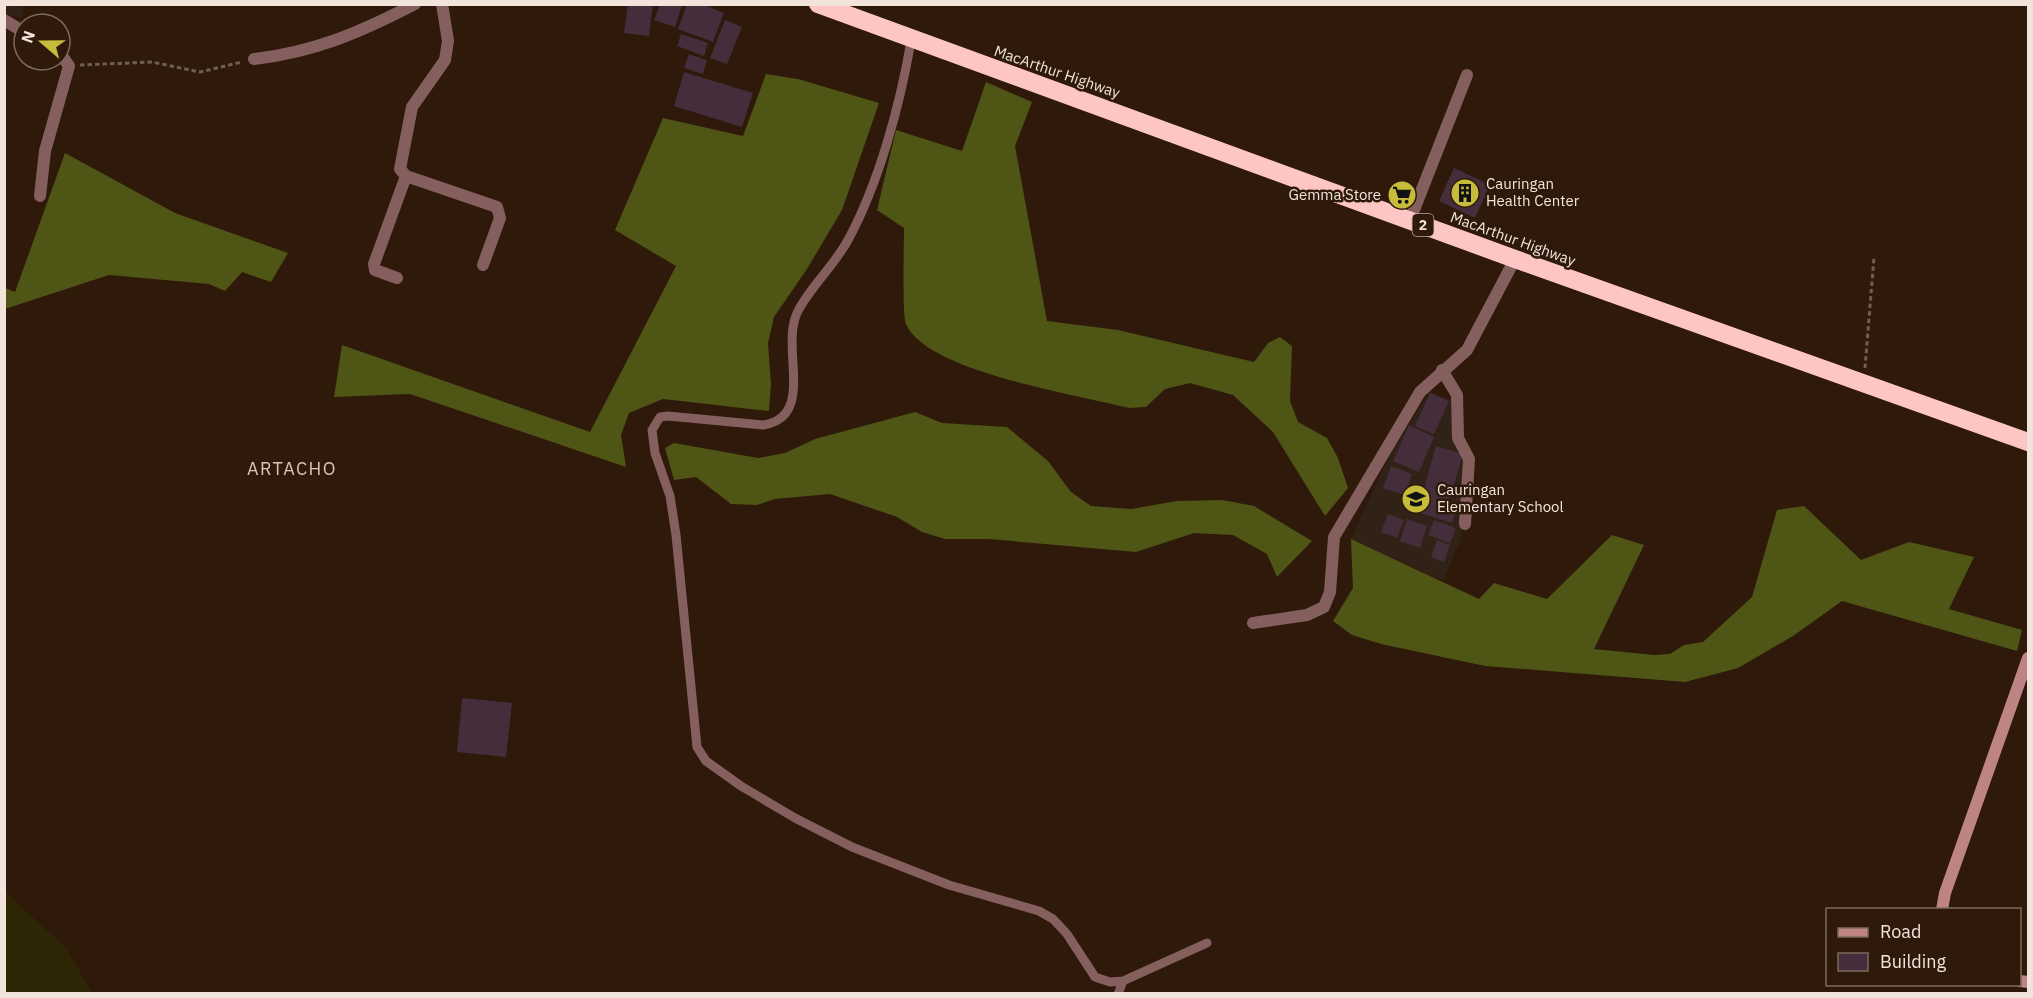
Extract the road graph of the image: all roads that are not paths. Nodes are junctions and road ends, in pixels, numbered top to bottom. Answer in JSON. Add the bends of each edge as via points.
{"nodes":[{"id":1,"x":416,"y":4,"type":"edge"},
{"id":2,"x":442,"y":4,"type":"edge"},
{"id":3,"x":818,"y":4,"type":"edge"},
{"id":4,"x":911,"y":40,"type":"junction"},
{"id":5,"x":254,"y":59,"type":"road end"},
{"id":6,"x":67,"y":72,"type":"edge"},
{"id":7,"x":1467,"y":75,"type":"dead end"},
{"id":8,"x":406,"y":176,"type":"junction"},
{"id":9,"x":40,"y":196,"type":"dead end"},
{"id":10,"x":1410,"y":220,"type":"junction"},
{"id":11,"x":1515,"y":259,"type":"junction"},
{"id":12,"x":483,"y":266,"type":"dead end"},
{"id":13,"x":397,"y":278,"type":"dead end"},
{"id":14,"x":1442,"y":370,"type":"junction"},
{"id":15,"x":2028,"y":442,"type":"edge"},
{"id":16,"x":1465,"y":524,"type":"dead end"},
{"id":17,"x":1253,"y":623,"type":"dead end"},
{"id":18,"x":2028,"y":658,"type":"edge"},
{"id":19,"x":2024,"y":689,"type":"edge"},
{"id":20,"x":1942,"y":908,"type":"edge"},
{"id":21,"x":1207,"y":943,"type":"dead end"},
{"id":22,"x":1123,"y":981,"type":"junction"},
{"id":23,"x":1118,"y":993,"type":"edge"}],
"edges":[{"from":1,"to":5,"type":"street","via":[[329,44]]},
{"from":2,"to":8,"type":"street","via":[[448,41],[445,60],[412,107],[400,169]]},
{"from":3,"to":4,"type":"highway","name":"MacArthur Highway","number":"2"},
{"from":4,"to":10,"type":"highway","name":"MacArthur Highway","number":"2"},
{"from":4,"to":22,"type":"lane","via":[[892,121],[862,212],[834,265],[794,320],[794,382],[787,413],[778,423],[763,425],[660,417],[652,430],[676,535],[697,747],[706,761],[751,792],[852,847],[949,885],[1039,911],[1067,934],[1095,977]]},
{"from":6,"to":9,"type":"street","via":[[45,151]]},
{"from":7,"to":10,"type":"street"},
{"from":8,"to":12,"type":"street","via":[[498,207],[500,219]]},
{"from":8,"to":13,"type":"street","via":[[374,264],[375,270]]},
{"from":10,"to":11,"type":"highway","name":"MacArthur Highway","number":"2"},
{"from":11,"to":14,"type":"street","via":[[1467,350]]},
{"from":11,"to":15,"type":"highway","name":"MacArthur Highway","number":"2"},
{"from":14,"to":16,"type":"street","via":[[1457,396],[1458,438],[1469,459]]},
{"from":14,"to":17,"type":"street","via":[[1410,408],[1334,537],[1330,592],[1324,607],[1307,615]]},
{"from":18,"to":19,"type":"street"},
{"from":19,"to":20,"type":"street"},
{"from":21,"to":22,"type":"lane"},
{"from":22,"to":23,"type":"lane"}]}
